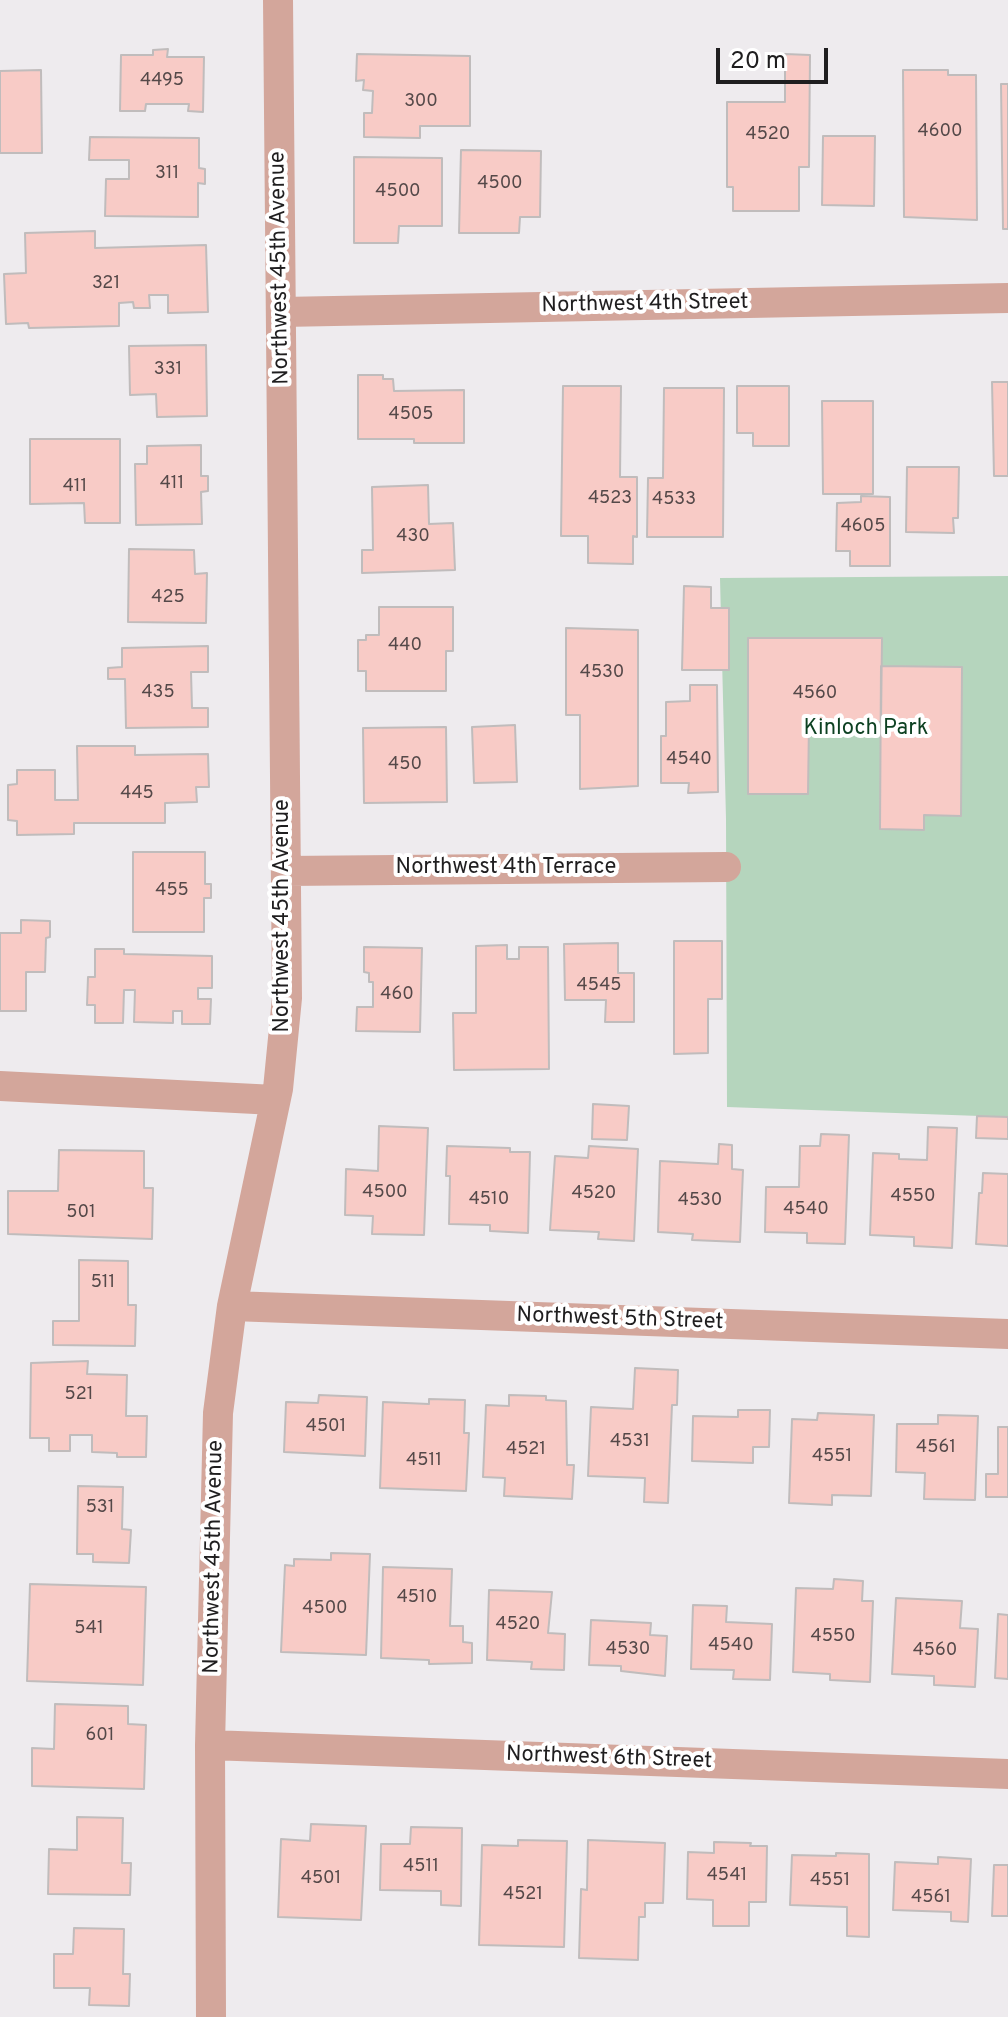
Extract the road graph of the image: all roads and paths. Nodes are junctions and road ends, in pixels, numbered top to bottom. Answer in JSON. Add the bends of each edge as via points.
{"nodes":[{"id":1,"x":278,"y":0,"type":"edge"},
{"id":2,"x":1008,"y":298,"type":"edge"},
{"id":3,"x":282,"y":312,"type":"junction"},
{"id":4,"x":726,"y":867,"type":"dead end"},
{"id":5,"x":286,"y":871,"type":"junction"},
{"id":6,"x":0,"y":1086,"type":"edge"},
{"id":7,"x":275,"y":1100,"type":"junction"},
{"id":8,"x":232,"y":1306,"type":"junction"},
{"id":9,"x":1008,"y":1334,"type":"edge"},
{"id":10,"x":210,"y":1745,"type":"junction"},
{"id":11,"x":1008,"y":1774,"type":"edge"},
{"id":12,"x":211,"y":2017,"type":"edge"}],
"edges":[{"from":1,"to":3,"type":"street","name":"Northwest 45th Avenue"},
{"from":2,"to":3,"type":"street","name":"Northwest 4th Street"},
{"from":3,"to":5,"type":"street","name":"Northwest 45th Avenue"},
{"from":4,"to":5,"type":"street","name":"Northwest 4th Terrace"},
{"from":5,"to":7,"type":"street","name":"Northwest 45th Avenue","via":[[287,998]]},
{"from":6,"to":7,"type":"street"},
{"from":7,"to":8,"type":"street","name":"Northwest 45th Avenue"},
{"from":8,"to":9,"type":"street","name":"Northwest 5th Street"},
{"from":8,"to":10,"type":"street","name":"Northwest 45th Avenue","via":[[218,1413]]},
{"from":10,"to":11,"type":"street","name":"Northwest 6th Street"},
{"from":10,"to":12,"type":"street","name":"Northwest 45th Avenue"}]}
